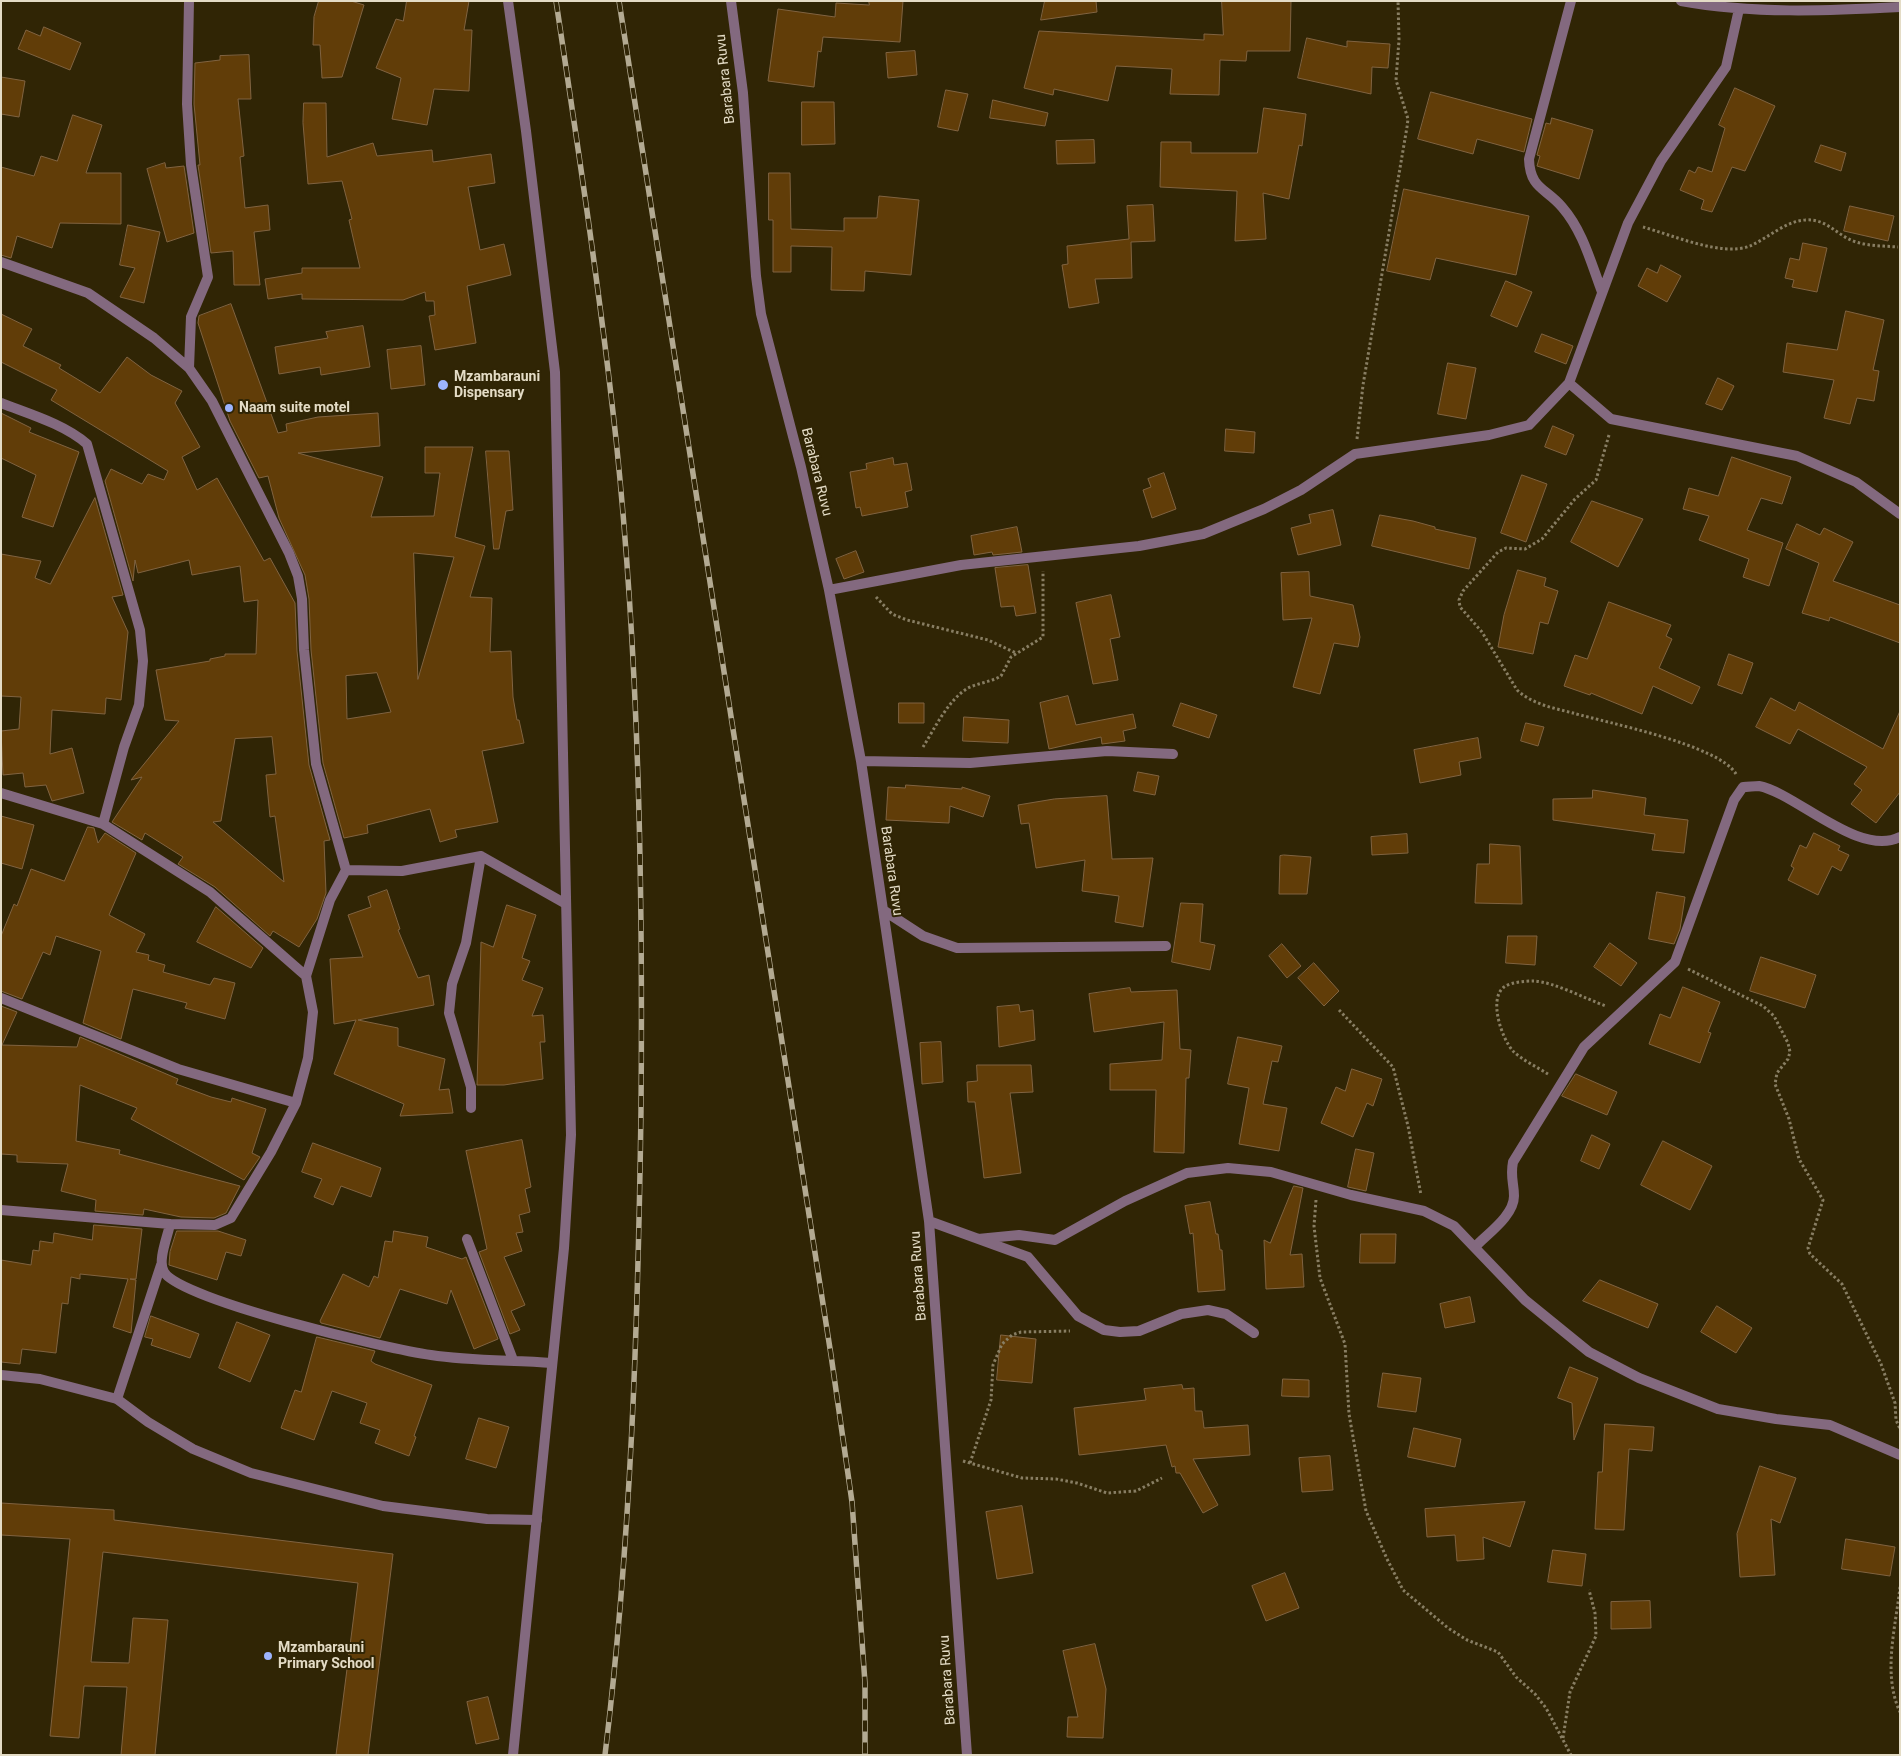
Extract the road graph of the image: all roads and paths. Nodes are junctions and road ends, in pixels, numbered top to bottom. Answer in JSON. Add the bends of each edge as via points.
{"nodes":[{"id":1,"x":189,"y":1,"type":"edge"},
{"id":2,"x":508,"y":1,"type":"edge"},
{"id":3,"x":731,"y":1,"type":"edge"},
{"id":4,"x":1398,"y":1,"type":"edge"},
{"id":5,"x":1571,"y":1,"type":"edge"},
{"id":6,"x":1681,"y":1,"type":"edge"},
{"id":7,"x":1900,"y":7,"type":"edge"},
{"id":8,"x":1739,"y":9,"type":"junction"},
{"id":9,"x":1628,"y":223,"type":"junction"},
{"id":10,"x":1898,"y":247,"type":"dead end"},
{"id":11,"x":1,"y":262,"type":"edge"},
{"id":12,"x":1602,"y":292,"type":"junction"},
{"id":13,"x":190,"y":368,"type":"junction"},
{"id":14,"x":1569,"y":383,"type":"junction"},
{"id":15,"x":1,"y":403,"type":"edge"},
{"id":16,"x":1611,"y":419,"type":"junction"},
{"id":17,"x":1355,"y":454,"type":"junction"},
{"id":18,"x":1900,"y":514,"type":"edge"},
{"id":19,"x":1043,"y":556,"type":"junction"},
{"id":20,"x":864,"y":583,"type":"junction"},
{"id":21,"x":830,"y":590,"type":"junction"},
{"id":22,"x":1016,"y":653,"type":"junction"},
{"id":23,"x":1173,"y":754,"type":"dead end"},
{"id":24,"x":861,"y":761,"type":"junction"},
{"id":25,"x":912,"y":763,"type":"junction"},
{"id":26,"x":1743,"y":786,"type":"junction"},
{"id":27,"x":1,"y":793,"type":"edge"},
{"id":28,"x":103,"y":824,"type":"junction"},
{"id":29,"x":1900,"y":836,"type":"edge"},
{"id":30,"x":481,"y":856,"type":"junction"},
{"id":31,"x":346,"y":870,"type":"junction"},
{"id":32,"x":566,"y":904,"type":"junction"},
{"id":33,"x":883,"y":910,"type":"junction"},
{"id":34,"x":1166,"y":946,"type":"dead end"},
{"id":35,"x":1675,"y":962,"type":"junction"},
{"id":36,"x":306,"y":976,"type":"junction"},
{"id":37,"x":1,"y":998,"type":"edge"},
{"id":38,"x":1340,"y":1010,"type":"dead end"},
{"id":39,"x":1623,"y":1012,"type":"junction"},
{"id":40,"x":1560,"y":1082,"type":"junction"},
{"id":41,"x":296,"y":1103,"type":"junction"},
{"id":42,"x":471,"y":1108,"type":"dead end"},
{"id":43,"x":1317,"y":1184,"type":"junction"},
{"id":44,"x":1,"y":1210,"type":"edge"},
{"id":45,"x":1424,"y":1211,"type":"junction"},
{"id":46,"x":929,"y":1221,"type":"junction"},
{"id":47,"x":170,"y":1224,"type":"junction"},
{"id":48,"x":467,"y":1239,"type":"dead end"},
{"id":49,"x":978,"y":1239,"type":"junction"},
{"id":50,"x":1475,"y":1248,"type":"junction"},
{"id":51,"x":162,"y":1264,"type":"junction"},
{"id":52,"x":1104,"y":1330,"type":"junction"},
{"id":53,"x":1254,"y":1333,"type":"dead end"},
{"id":54,"x":513,"y":1360,"type":"junction"},
{"id":55,"x":552,"y":1363,"type":"junction"},
{"id":56,"x":1,"y":1375,"type":"edge"},
{"id":57,"x":117,"y":1398,"type":"junction"},
{"id":58,"x":1900,"y":1429,"type":"edge"},
{"id":59,"x":1900,"y":1454,"type":"edge"},
{"id":60,"x":945,"y":1457,"type":"junction"},
{"id":61,"x":970,"y":1463,"type":"junction"},
{"id":62,"x":1162,"y":1478,"type":"dead end"},
{"id":63,"x":537,"y":1520,"type":"junction"},
{"id":64,"x":1900,"y":1587,"type":"edge"},
{"id":65,"x":1589,"y":1590,"type":"dead end"},
{"id":66,"x":1900,"y":1712,"type":"edge"},
{"id":67,"x":1563,"y":1739,"type":"junction"},
{"id":68,"x":513,"y":1755,"type":"edge"},
{"id":69,"x":967,"y":1755,"type":"edge"},
{"id":70,"x":1570,"y":1755,"type":"edge"}],
"edges":[{"from":1,"to":13,"type":"street","via":[[187,104],[191,165],[208,277],[192,317]]},
{"from":2,"to":32,"type":"street","via":[[555,372]]},
{"from":3,"to":21,"type":"street","name":"Barabara Ruvu","via":[[744,93],[761,314]]},
{"from":4,"to":17,"type":"path","via":[[1396,80],[1408,119],[1363,385]]},
{"from":5,"to":12,"type":"street","via":[[1529,159],[1529,173],[1536,186],[1561,205],[1579,231]]},
{"from":6,"to":8,"type":"street"},
{"from":7,"to":8,"type":"street","via":[[1823,11]]},
{"from":8,"to":9,"type":"street","via":[[1726,67],[1660,161]]},
{"from":9,"to":10,"type":"path","via":[[1734,250],[1750,246],[1803,220],[1816,220],[1829,224],[1855,242]]},
{"from":9,"to":12,"type":"street"},
{"from":11,"to":13,"type":"street","via":[[88,293],[154,338]]},
{"from":12,"to":14,"type":"street"},
{"from":13,"to":31,"type":"street","via":[[212,401],[298,576],[316,764]]},
{"from":14,"to":16,"type":"street"},
{"from":14,"to":17,"type":"street","via":[[1529,425],[1488,435]]},
{"from":15,"to":28,"type":"street","via":[[79,437],[87,444],[140,630],[143,661],[139,705]]},
{"from":16,"to":18,"type":"street","via":[[1797,456],[1856,482]]},
{"from":16,"to":26,"type":"path","via":[[1604,458],[1596,480],[1575,499],[1542,539],[1524,549],[1506,548],[1498,552],[1463,591],[1460,607],[1482,632],[1517,690],[1524,696],[1552,708],[1698,748],[1731,766]]},
{"from":17,"to":19,"type":"street","via":[[1301,490],[1203,534],[1139,546]]},
{"from":19,"to":20,"type":"street","via":[[961,564]]},
{"from":19,"to":22,"type":"path","via":[[1045,633],[1040,641]]},
{"from":20,"to":21,"type":"street"},
{"from":20,"to":22,"type":"path","via":[[892,614],[988,640]]},
{"from":21,"to":24,"type":"street","name":"Barabara Ruvu"},
{"from":22,"to":25,"type":"path","via":[[1001,676],[968,688],[950,705]]},
{"from":23,"to":25,"type":"street","via":[[1107,750],[970,763]]},
{"from":24,"to":25,"type":"street"},
{"from":24,"to":33,"type":"street","name":"Barabara Ruvu"},
{"from":26,"to":29,"type":"street","via":[[1759,786],[1842,830],[1873,840]]},
{"from":26,"to":35,"type":"street","via":[[1734,800]]},
{"from":27,"to":28,"type":"street"},
{"from":28,"to":36,"type":"street","via":[[210,892]]},
{"from":30,"to":31,"type":"street","via":[[402,871]]},
{"from":30,"to":32,"type":"street"},
{"from":30,"to":42,"type":"street","via":[[466,942],[452,984],[449,1013],[470,1087]]},
{"from":31,"to":36,"type":"street","via":[[330,900]]},
{"from":32,"to":55,"type":"street","via":[[571,1135]]},
{"from":33,"to":34,"type":"street","via":[[922,936],[957,948]]},
{"from":33,"to":46,"type":"street","name":"Barabara Ruvu"},
{"from":35,"to":39,"type":"street"},
{"from":35,"to":58,"type":"path","via":[[1762,1006],[1774,1016],[1788,1043],[1788,1059],[1777,1073],[1775,1084],[1789,1119],[1799,1159],[1823,1200],[1808,1248],[1810,1254],[1842,1284],[1881,1364]]},
{"from":36,"to":41,"type":"street","via":[[313,1012],[308,1058]]},
{"from":37,"to":41,"type":"street","via":[[178,1069]]},
{"from":38,"to":45,"type":"path","via":[[1393,1068]]},
{"from":39,"to":40,"type":"street","via":[[1584,1047]]},
{"from":39,"to":40,"type":"path","via":[[1535,981],[1502,988],[1496,1006],[1500,1028],[1512,1050]]},
{"from":40,"to":50,"type":"street","via":[[1513,1162],[1514,1204]]},
{"from":41,"to":47,"type":"street","via":[[231,1218],[215,1225]]},
{"from":43,"to":45,"type":"street","via":[[1350,1195]]},
{"from":43,"to":49,"type":"street","via":[[1271,1172],[1228,1168],[1187,1173],[1125,1201],[1055,1240],[1019,1235]]},
{"from":43,"to":67,"type":"path","via":[[1314,1226],[1320,1278],[1344,1344],[1349,1414],[1366,1511],[1386,1559],[1403,1590],[1448,1628],[1467,1640],[1498,1652],[1516,1677],[1535,1694]]},
{"from":44,"to":47,"type":"street"},
{"from":45,"to":50,"type":"street","via":[[1454,1226]]},
{"from":46,"to":49,"type":"street"},
{"from":46,"to":60,"type":"street","name":"Barabara Ruvu"},
{"from":47,"to":51,"type":"street"},
{"from":48,"to":54,"type":"street"},
{"from":49,"to":52,"type":"street","via":[[1028,1257],[1078,1316]]},
{"from":50,"to":59,"type":"street","via":[[1525,1300],[1589,1352],[1639,1378],[1718,1409],[1830,1426]]},
{"from":51,"to":54,"type":"street","via":[[164,1273],[208,1297],[284,1321],[432,1356]]},
{"from":51,"to":57,"type":"street"},
{"from":52,"to":53,"type":"street","via":[[1139,1331],[1181,1314],[1208,1310],[1226,1314]]},
{"from":52,"to":61,"type":"path","via":[[1021,1332],[1006,1339],[996,1355],[991,1400]]},
{"from":54,"to":55,"type":"street"},
{"from":55,"to":63,"type":"street"},
{"from":56,"to":57,"type":"street","via":[[40,1379]]},
{"from":57,"to":63,"type":"street","via":[[148,1422],[193,1449],[251,1473],[383,1506],[487,1519]]},
{"from":60,"to":61,"type":"path"},
{"from":60,"to":69,"type":"street","name":"Barabara Ruvu"},
{"from":61,"to":62,"type":"path","via":[[1022,1478],[1077,1483],[1107,1494],[1136,1491]]},
{"from":63,"to":68,"type":"street"},
{"from":64,"to":66,"type":"path","via":[[1892,1651],[1892,1679]]},
{"from":65,"to":67,"type":"path","via":[[1596,1636],[1570,1692]]},
{"from":67,"to":70,"type":"path"}]}
